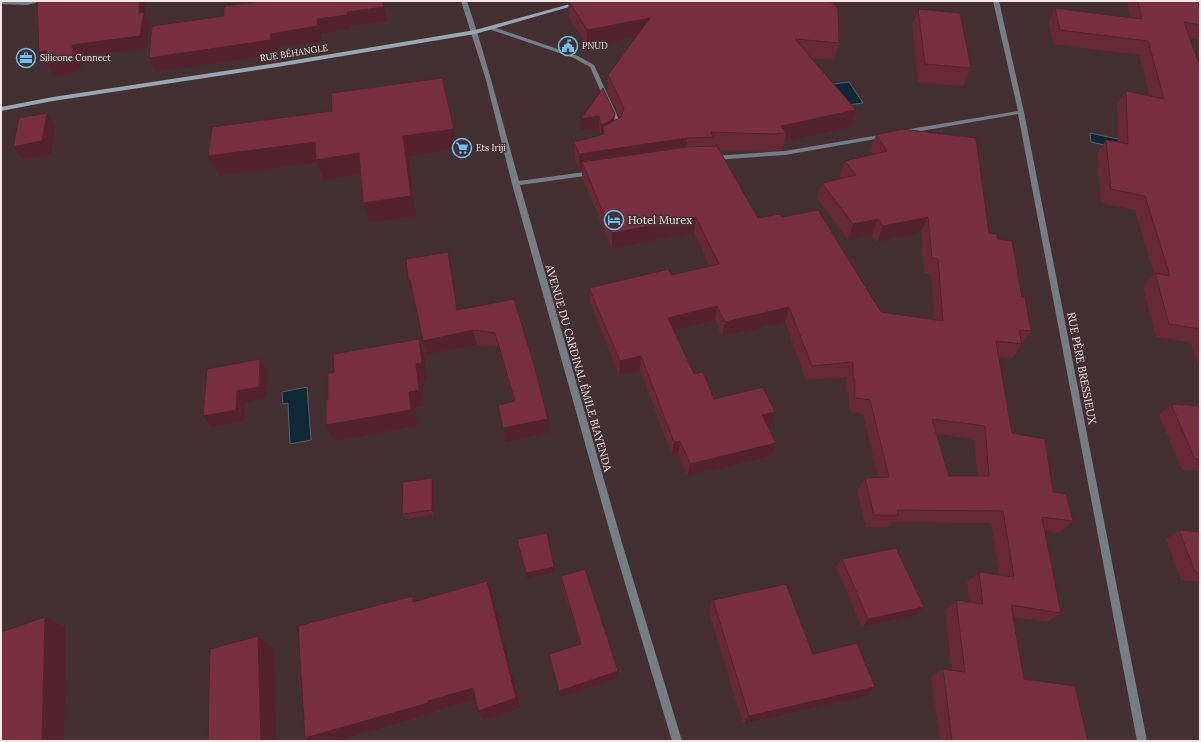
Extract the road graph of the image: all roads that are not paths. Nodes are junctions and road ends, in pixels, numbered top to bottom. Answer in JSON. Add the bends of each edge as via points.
{"nodes":[{"id":1,"x":41,"y":1,"type":"edge"},
{"id":2,"x":464,"y":1,"type":"edge"},
{"id":3,"x":587,"y":1,"type":"edge"},
{"id":4,"x":996,"y":1,"type":"edge"},
{"id":5,"x":1,"y":2,"type":"edge"},
{"id":6,"x":491,"y":28,"type":"junction"},
{"id":7,"x":475,"y":32,"type":"junction"},
{"id":8,"x":1,"y":109,"type":"edge"},
{"id":9,"x":1021,"y":112,"type":"junction"},
{"id":10,"x":611,"y":136,"type":"edge"},
{"id":11,"x":709,"y":158,"type":"edge"},
{"id":12,"x":600,"y":171,"type":"edge"},
{"id":13,"x":515,"y":184,"type":"junction"},
{"id":14,"x":677,"y":741,"type":"edge"},
{"id":15,"x":1142,"y":741,"type":"edge"}],
"edges":[{"from":1,"to":5,"type":"street"},
{"from":2,"to":7,"type":"street","name":"AVENUE DU CARDINAL ÉMILE BIAYENDA"},
{"from":3,"to":6,"type":"street","name":"RUE BÉHANGLE"},
{"from":4,"to":9,"type":"street","name":"RUE PÈRE BRESSIEUX"},
{"from":6,"to":7,"type":"street","name":"RUE BÉHANGLE"},
{"from":6,"to":10,"type":"street","via":[[576,57],[592,66],[619,126],[617,133]]},
{"from":7,"to":8,"type":"street","name":"RUE BÉHANGLE"},
{"from":7,"to":13,"type":"street","name":"AVENUE DU CARDINAL ÉMILE BIAYENDA"},
{"from":9,"to":11,"type":"street","via":[[785,153]]},
{"from":9,"to":15,"type":"street","name":"RUE PÈRE BRESSIEUX"},
{"from":12,"to":13,"type":"street"},
{"from":13,"to":14,"type":"street","name":"AVENUE DU CARDINAL ÉMILE BIAYENDA","via":[[649,652]]}]}
